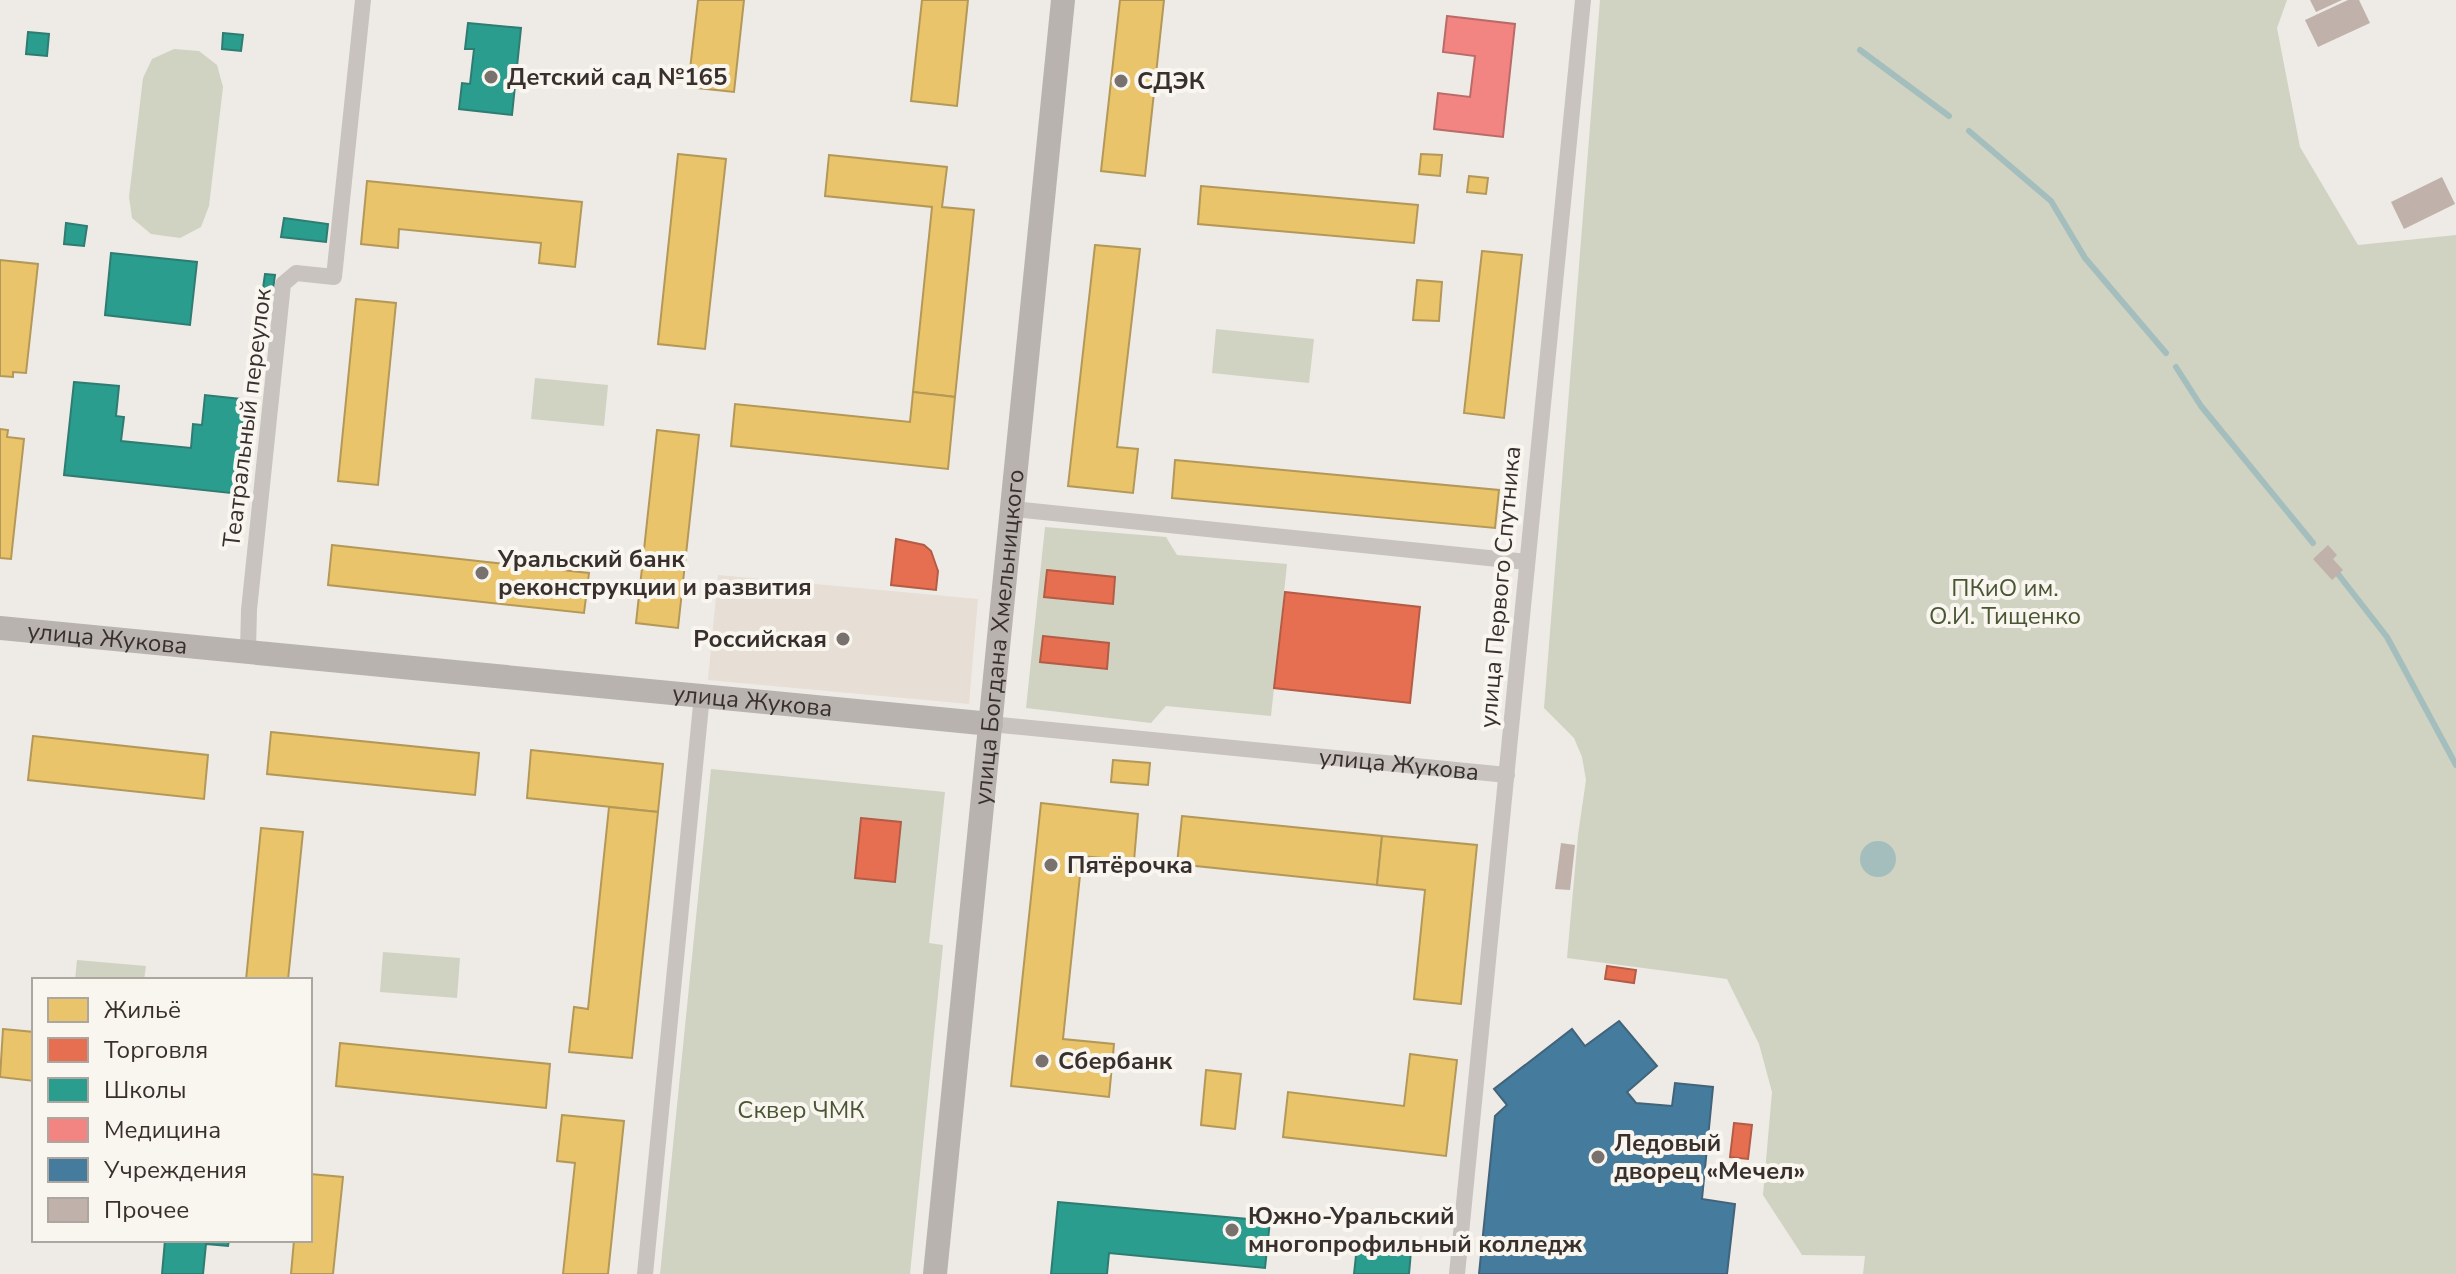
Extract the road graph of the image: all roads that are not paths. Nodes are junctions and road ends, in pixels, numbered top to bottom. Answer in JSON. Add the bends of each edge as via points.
{"nodes":[{"id":1,"x":363,"y":0,"type":"edge"},
{"id":2,"x":1063,"y":0,"type":"edge"},
{"id":3,"x":1583,"y":0,"type":"edge"},
{"id":4,"x":1013,"y":509,"type":"junction"},
{"id":5,"x":1527,"y":562,"type":"junction"},
{"id":6,"x":0,"y":628,"type":"edge"},
{"id":7,"x":248,"y":650,"type":"junction"},
{"id":8,"x":702,"y":695,"type":"junction"},
{"id":9,"x":991,"y":724,"type":"junction"},
{"id":10,"x":1507,"y":775,"type":"junction"},
{"id":11,"x":645,"y":1274,"type":"edge"},
{"id":12,"x":935,"y":1274,"type":"edge"},
{"id":13,"x":1457,"y":1274,"type":"edge"}],
"edges":[{"from":1,"to":7,"type":"street","name":"Театральный переулок","via":[[334,277],[296,273],[283,284]]},
{"from":2,"to":4,"type":"main road","name":"улица Богдана Хмельницкого"},
{"from":3,"to":5,"type":"street","name":"улица Первого Спутника"},
{"from":4,"to":5,"type":"street"},
{"from":4,"to":9,"type":"main road","name":"улица Богдана Хмельницкого"},
{"from":5,"to":10,"type":"street","name":"улица Первого Спутника"},
{"from":6,"to":7,"type":"main road","name":"улица Жукова"},
{"from":7,"to":8,"type":"main road","name":"улица Жукова"},
{"from":8,"to":9,"type":"main road","name":"улица Жукова"},
{"from":8,"to":11,"type":"street"},
{"from":9,"to":10,"type":"street","name":"улица Жукова"},
{"from":9,"to":12,"type":"main road","name":"улица Богдана Хмельницкого"},
{"from":10,"to":13,"type":"street","name":"улица Первого Спутника"}]}
